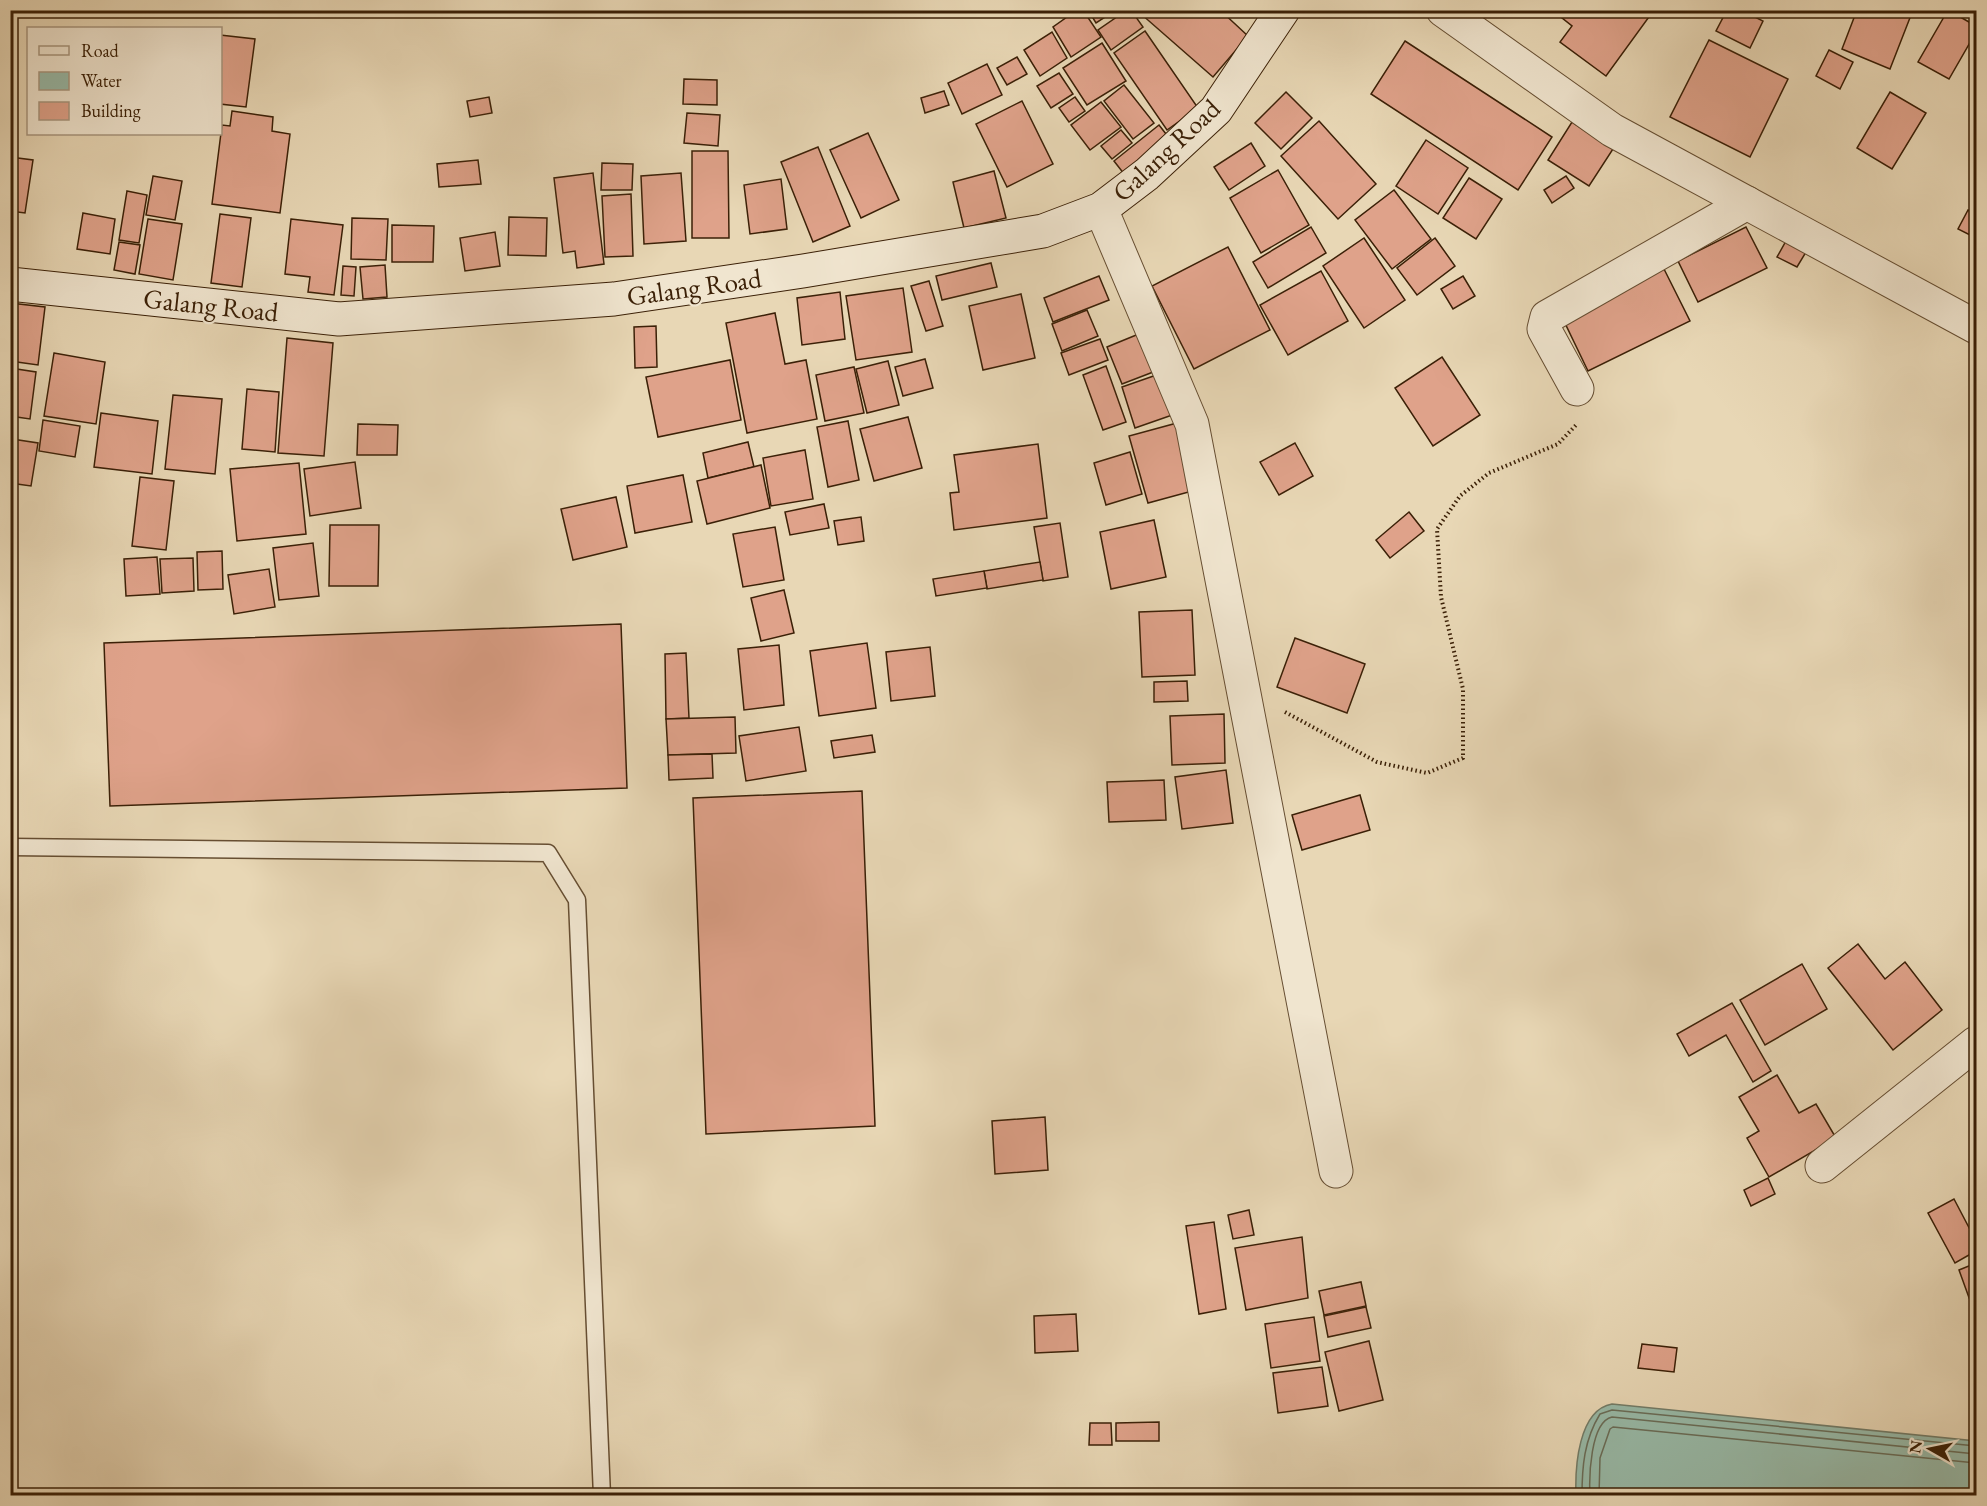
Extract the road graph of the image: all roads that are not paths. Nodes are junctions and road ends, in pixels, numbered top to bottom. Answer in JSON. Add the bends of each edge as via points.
{"nodes":[{"id":1,"x":1283,"y":10,"type":"edge"},
{"id":2,"x":1443,"y":10,"type":"edge"},
{"id":3,"x":1746,"y":203,"type":"junction"},
{"id":4,"x":1101,"y":209,"type":"junction"},
{"id":5,"x":10,"y":284,"type":"edge"},
{"id":6,"x":1977,"y":327,"type":"edge"},
{"id":7,"x":1576,"y":389,"type":"road end"},
{"id":8,"x":10,"y":847,"type":"edge"},
{"id":9,"x":1977,"y":1042,"type":"edge"},
{"id":10,"x":1822,"y":1166,"type":"dead end"},
{"id":11,"x":1336,"y":1172,"type":"dead end"},
{"id":12,"x":602,"y":1496,"type":"edge"}],
"edges":[{"from":1,"to":4,"type":"street","name":"Galang Road","via":[[1216,110],[1147,174]]},
{"from":2,"to":3,"type":"street","via":[[1612,130]]},
{"from":3,"to":6,"type":"street"},
{"from":3,"to":7,"type":"street","via":[[1547,317],[1544,328]]},
{"from":4,"to":5,"type":"street","name":"Galang Road","via":[[1043,231],[614,299],[339,319]]},
{"from":4,"to":11,"type":"street","via":[[1192,424]]},
{"from":8,"to":12,"type":"lane","via":[[548,853],[577,900]]},
{"from":9,"to":10,"type":"street"}]}
